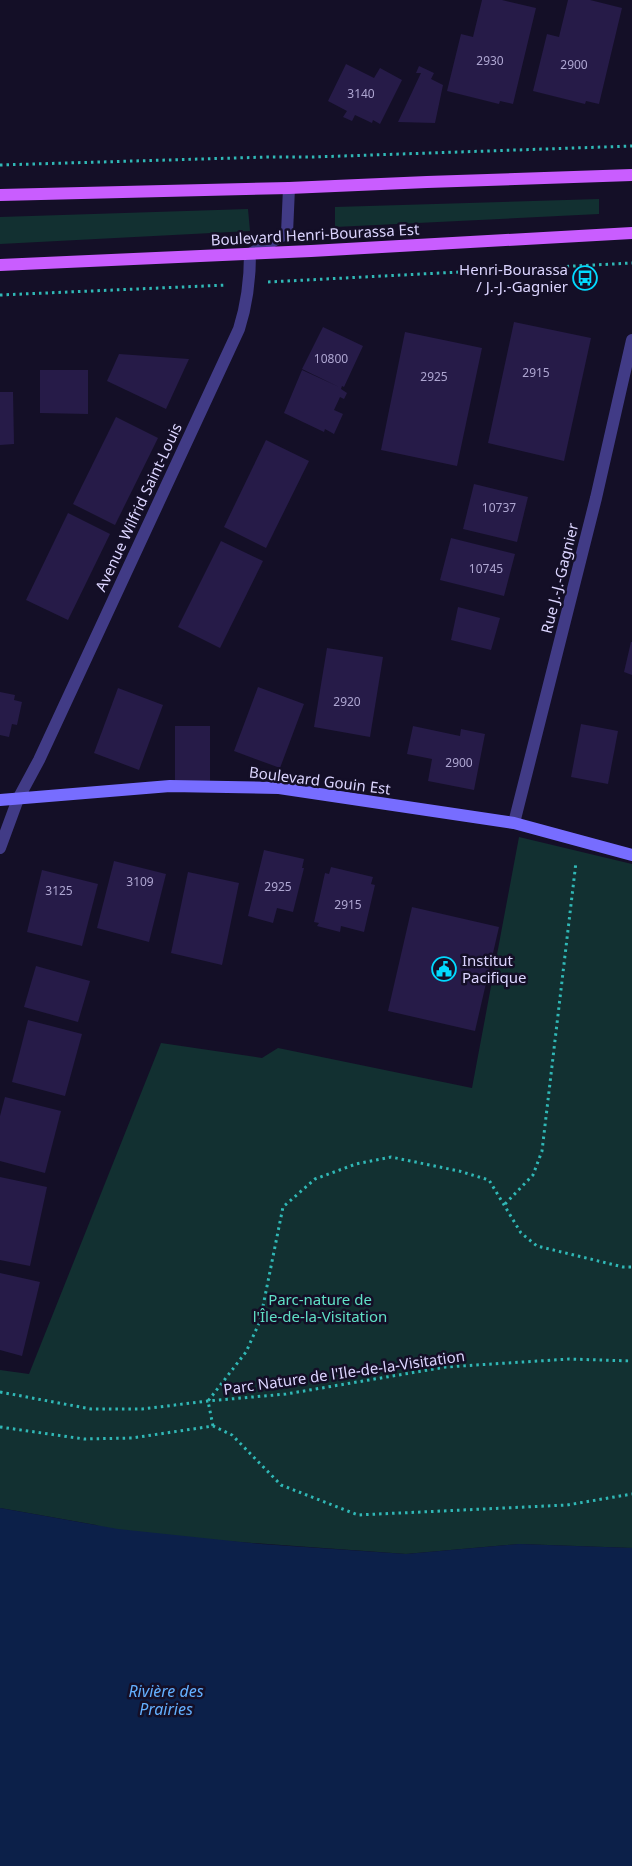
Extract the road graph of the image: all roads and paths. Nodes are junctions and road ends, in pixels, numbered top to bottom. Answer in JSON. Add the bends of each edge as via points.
{"nodes":[{"id":1,"x":632,"y":146,"type":"edge"},
{"id":2,"x":0,"y":164,"type":"edge"},
{"id":3,"x":632,"y":175,"type":"edge"},
{"id":4,"x":289,"y":188,"type":"junction"},
{"id":5,"x":0,"y":195,"type":"edge"},
{"id":6,"x":632,"y":232,"type":"edge"},
{"id":7,"x":250,"y":254,"type":"junction"},
{"id":8,"x":632,"y":263,"type":"edge"},
{"id":9,"x":0,"y":266,"type":"edge"},
{"id":10,"x":293,"y":281,"type":"dead end"},
{"id":11,"x":216,"y":286,"type":"dead end"},
{"id":12,"x":0,"y":295,"type":"edge"},
{"id":13,"x":632,"y":340,"type":"edge"},
{"id":14,"x":18,"y":799,"type":"junction"},
{"id":15,"x":0,"y":800,"type":"edge"},
{"id":16,"x":514,"y":823,"type":"junction"},
{"id":17,"x":579,"y":841,"type":"junction"},
{"id":18,"x":0,"y":848,"type":"edge"},
{"id":19,"x":632,"y":855,"type":"edge"},
{"id":20,"x":505,"y":1204,"type":"junction"},
{"id":21,"x":632,"y":1267,"type":"edge"},
{"id":22,"x":632,"y":1361,"type":"edge"},
{"id":23,"x":0,"y":1392,"type":"edge"},
{"id":24,"x":208,"y":1401,"type":"junction"},
{"id":25,"x":213,"y":1426,"type":"junction"},
{"id":26,"x":0,"y":1427,"type":"edge"},
{"id":27,"x":632,"y":1494,"type":"edge"}],
"edges":[{"from":1,"to":2,"type":"path"},
{"from":3,"to":4,"type":"main road"},
{"from":4,"to":5,"type":"main road"},
{"from":4,"to":7,"type":"street","via":[[287,233]]},
{"from":6,"to":7,"type":"main road","name":"Boulevard Henri-Bourassa Est"},
{"from":7,"to":9,"type":"main road","name":"Boulevard Henri-Bourassa Est"},
{"from":7,"to":14,"type":"street","name":"Avenue Wilfrid Saint-Louis","via":[[250,284],[239,329]]},
{"from":8,"to":10,"type":"path"},
{"from":11,"to":12,"type":"path"},
{"from":13,"to":16,"type":"street","name":"Rue J.-J.-Gagnier","via":[[596,498]]},
{"from":14,"to":15,"type":"street","name":"Boulevard Gouin Est"},
{"from":14,"to":16,"type":"street","name":"Boulevard Gouin Est","via":[[170,786],[270,788]]},
{"from":14,"to":18,"type":"street","name":"Avenue Wilfrid Saint-Louis"},
{"from":16,"to":17,"type":"street","name":"Boulevard Gouin Est"},
{"from":17,"to":19,"type":"street","name":"Boulevard Gouin Est"},
{"from":17,"to":20,"type":"path","via":[[542,1151],[533,1175]]},
{"from":20,"to":21,"type":"path","via":[[521,1233],[537,1246]]},
{"from":20,"to":24,"type":"path","via":[[490,1180],[459,1170],[391,1157],[356,1164],[315,1180],[283,1207],[260,1320],[246,1352]]},
{"from":22,"to":24,"type":"path","name":"Parc Nature de l'Ile-de-la-Visitation","via":[[569,1359],[446,1367],[286,1394]]},
{"from":23,"to":24,"type":"path","name":"Parc Nature de l'Ile-de-la-Visitation","via":[[91,1409],[142,1409]]},
{"from":24,"to":25,"type":"path"},
{"from":25,"to":26,"type":"path","via":[[132,1438],[84,1439]]},
{"from":25,"to":27,"type":"path","via":[[232,1435],[281,1486],[358,1515],[567,1504]]}]}
